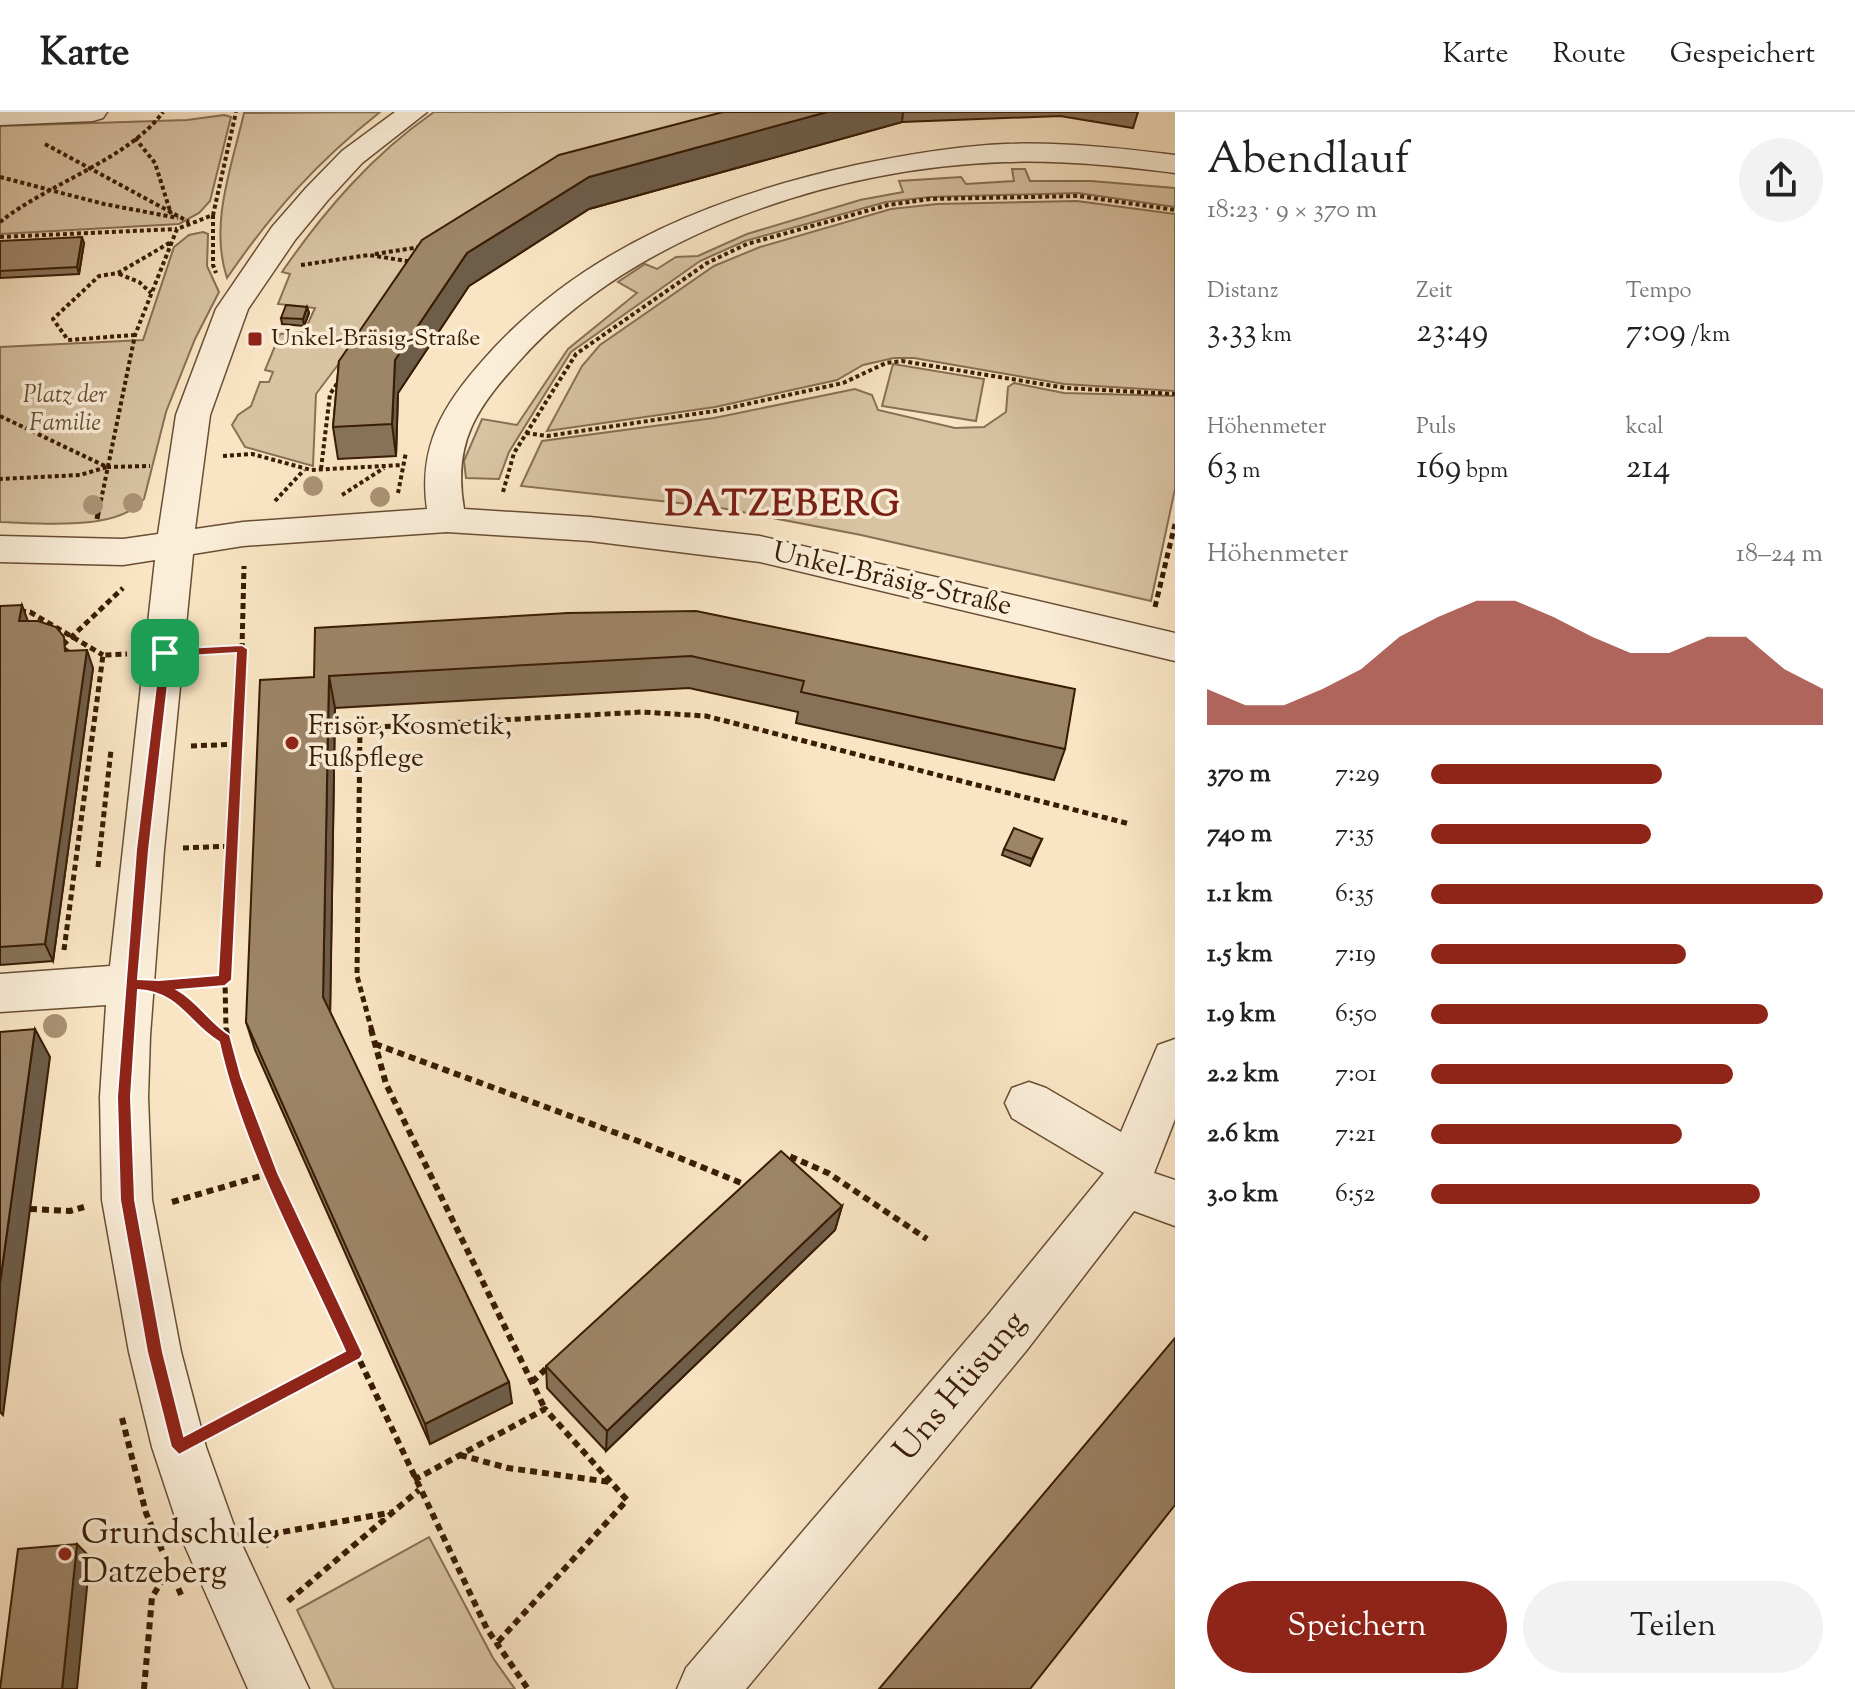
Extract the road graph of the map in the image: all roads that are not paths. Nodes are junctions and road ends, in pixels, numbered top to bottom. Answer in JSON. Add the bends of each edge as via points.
{"nodes":[{"id":1,"x":93,"y":112,"type":"edge"},
{"id":2,"x":413,"y":112,"type":"edge"},
{"id":3,"x":7,"y":115,"type":"edge"},
{"id":4,"x":1175,"y":164,"type":"edge"},
{"id":5,"x":447,"y":520,"type":"junction"},
{"id":6,"x":176,"y":545,"type":"junction"},
{"id":7,"x":0,"y":549,"type":"edge"},
{"id":8,"x":1175,"y":647,"type":"edge"},
{"id":9,"x":131,"y":984,"type":"junction"},
{"id":10,"x":0,"y":993,"type":"edge"},
{"id":11,"x":1175,"y":1059,"type":"edge"},
{"id":12,"x":1029,"y":1103,"type":"dead end"},
{"id":13,"x":1129,"y":1175,"type":"junction"},
{"id":14,"x":1175,"y":1203,"type":"edge"},
{"id":15,"x":279,"y":1689,"type":"edge"},
{"id":16,"x":707,"y":1689,"type":"edge"}],
"edges":[{"from":1,"to":3,"type":"street"},
{"from":2,"to":6,"type":"street","via":[[352,157],[317,194],[232,309],[193,415]]},
{"from":4,"to":5,"type":"street","via":[[1037,153],[949,158],[847,176],[674,229],[555,303],[469,398],[441,463]]},
{"from":5,"to":6,"type":"street","name":"Unkel-Bräsig-Straße","via":[[243,534]]},
{"from":5,"to":8,"type":"street","name":"Unkel-Bräsig-Straße","via":[[590,529],[760,549]]},
{"from":6,"to":7,"type":"street","name":"Unkel-Bräsig-Straße","via":[[123,552]]},
{"from":6,"to":9,"type":"street","via":[[148,654],[142,850]]},
{"from":9,"to":10,"type":"street"},
{"from":9,"to":15,"type":"street","via":[[109,1210],[212,1544]]},
{"from":11,"to":13,"type":"street","name":"Uns Hüsung"},
{"from":12,"to":13,"type":"street"},
{"from":13,"to":14,"type":"street"},
{"from":13,"to":16,"type":"street","name":"Uns Hüsung","via":[[1007,1333]]}]}
